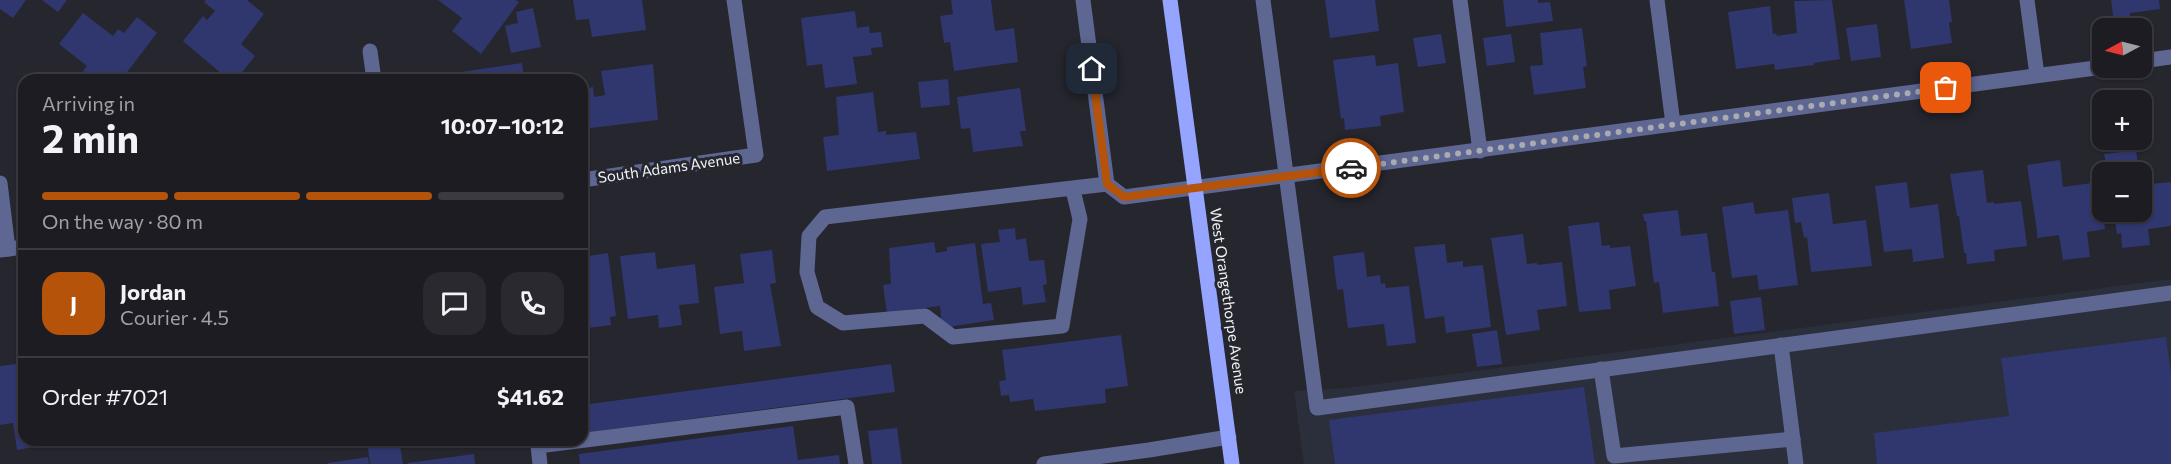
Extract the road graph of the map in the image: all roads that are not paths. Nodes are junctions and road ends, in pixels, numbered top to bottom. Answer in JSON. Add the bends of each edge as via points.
{"nodes":[{"id":1,"x":734,"y":0,"type":"edge"},
{"id":2,"x":1083,"y":0,"type":"edge"},
{"id":3,"x":1170,"y":0,"type":"edge"},
{"id":4,"x":1263,"y":0,"type":"edge"},
{"id":5,"x":1460,"y":0,"type":"edge"},
{"id":6,"x":1656,"y":0,"type":"edge"},
{"id":7,"x":2027,"y":0,"type":"edge"},
{"id":8,"x":370,"y":51,"type":"dead end"},
{"id":9,"x":2171,"y":57,"type":"edge"},
{"id":10,"x":2152,"y":60,"type":"edge"},
{"id":11,"x":2092,"y":68,"type":"edge"},
{"id":12,"x":373,"y":74,"type":"edge"},
{"id":13,"x":2037,"y":75,"type":"junction"},
{"id":14,"x":1673,"y":124,"type":"junction"},
{"id":15,"x":1480,"y":151,"type":"junction"},
{"id":16,"x":1286,"y":177,"type":"junction"},
{"id":17,"x":588,"y":179,"type":"edge"},
{"id":18,"x":0,"y":183,"type":"edge"},
{"id":19,"x":1107,"y":184,"type":"junction"},
{"id":20,"x":1195,"y":189,"type":"junction"},
{"id":21,"x":1073,"y":190,"type":"junction"},
{"id":22,"x":4,"y":249,"type":"edge"},
{"id":23,"x":2171,"y":293,"type":"edge"},
{"id":24,"x":1781,"y":345,"type":"junction"},
{"id":25,"x":1601,"y":369,"type":"junction"},
{"id":26,"x":1229,"y":437,"type":"junction"},
{"id":27,"x":1793,"y":439,"type":"junction"},
{"id":28,"x":588,"y":440,"type":"edge"},
{"id":29,"x":538,"y":446,"type":"edge"},
{"id":30,"x":540,"y":464,"type":"edge"},
{"id":31,"x":856,"y":464,"type":"edge"},
{"id":32,"x":1044,"y":464,"type":"edge"},
{"id":33,"x":1232,"y":464,"type":"edge"},
{"id":34,"x":1796,"y":464,"type":"edge"}],
"edges":[{"from":1,"to":17,"type":"street","name":"South Adams Avenue","via":[[756,155]]},
{"from":2,"to":19,"type":"street"},
{"from":3,"to":20,"type":"main road","name":"West Orangethorpe Avenue"},
{"from":4,"to":16,"type":"street"},
{"from":5,"to":15,"type":"street"},
{"from":6,"to":14,"type":"street"},
{"from":7,"to":13,"type":"street"},
{"from":8,"to":12,"type":"street"},
{"from":9,"to":10,"type":"street"},
{"from":11,"to":13,"type":"street"},
{"from":13,"to":14,"type":"street"},
{"from":14,"to":15,"type":"street"},
{"from":15,"to":16,"type":"street"},
{"from":16,"to":20,"type":"street"},
{"from":16,"to":25,"type":"street","via":[[1317,408]]},
{"from":18,"to":22,"type":"street"},
{"from":19,"to":20,"type":"street","via":[[1124,197]]},
{"from":19,"to":21,"type":"street"},
{"from":20,"to":26,"type":"main road","name":"West Orangethorpe Avenue"},
{"from":21,"to":21,"type":"street","via":[[825,217],[808,236],[807,272],[817,307],[843,323],[925,316],[953,337],[1062,326],[1080,219]]},
{"from":23,"to":24,"type":"street"},
{"from":24,"to":25,"type":"street"},
{"from":24,"to":27,"type":"street"},
{"from":25,"to":27,"type":"street","via":[[1614,456]]},
{"from":26,"to":32,"type":"street"},
{"from":26,"to":33,"type":"main road","name":"West Orangethorpe Avenue"},
{"from":27,"to":34,"type":"street"},
{"from":28,"to":31,"type":"street","via":[[847,407]]},
{"from":29,"to":30,"type":"street"}]}
